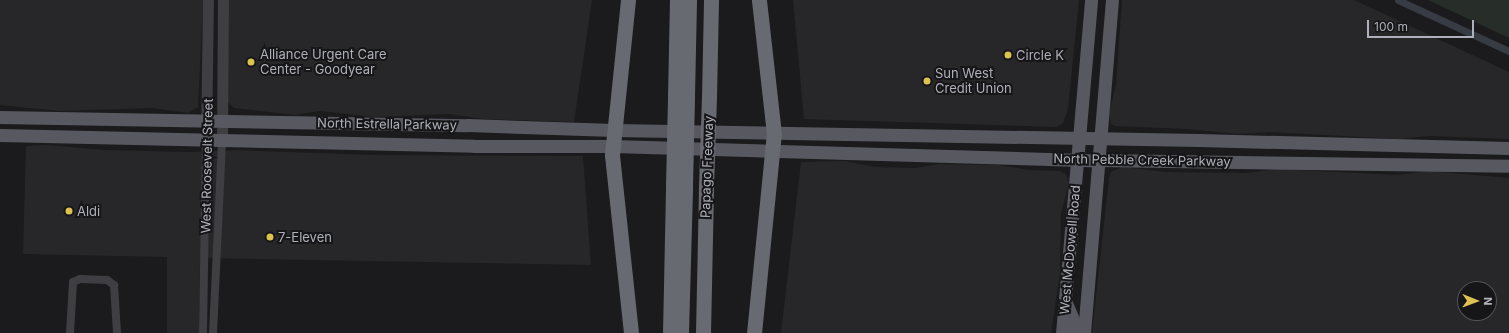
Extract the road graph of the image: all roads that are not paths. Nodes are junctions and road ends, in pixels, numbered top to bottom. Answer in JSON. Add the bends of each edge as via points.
{"nodes":[{"id":1,"x":208,"y":0,"type":"edge"},
{"id":2,"x":223,"y":0,"type":"edge"},
{"id":3,"x":628,"y":0,"type":"edge"},
{"id":4,"x":677,"y":0,"type":"edge"},
{"id":5,"x":689,"y":0,"type":"edge"},
{"id":6,"x":711,"y":0,"type":"edge"},
{"id":7,"x":759,"y":0,"type":"edge"},
{"id":8,"x":1091,"y":0,"type":"edge"},
{"id":9,"x":1112,"y":0,"type":"edge"},
{"id":10,"x":681,"y":96,"type":"junction"},
{"id":11,"x":0,"y":118,"type":"edge"},
{"id":12,"x":89,"y":118,"type":"junction"},
{"id":13,"x":206,"y":120,"type":"junction"},
{"id":14,"x":223,"y":120,"type":"junction"},
{"id":15,"x":398,"y":124,"type":"junction"},
{"id":16,"x":614,"y":130,"type":"junction"},
{"id":17,"x":774,"y":134,"type":"junction"},
{"id":18,"x":0,"y":135,"type":"edge"},
{"id":19,"x":20,"y":136,"type":"junction"},
{"id":20,"x":963,"y":136,"type":"junction"},
{"id":21,"x":1079,"y":138,"type":"junction"},
{"id":22,"x":1100,"y":138,"type":"junction"},
{"id":23,"x":206,"y":141,"type":"junction"},
{"id":24,"x":222,"y":142,"type":"junction"},
{"id":25,"x":403,"y":145,"type":"junction"},
{"id":26,"x":612,"y":146,"type":"junction"},
{"id":27,"x":1509,"y":148,"type":"edge"},
{"id":28,"x":774,"y":152,"type":"junction"},
{"id":29,"x":926,"y":156,"type":"junction"},
{"id":30,"x":1078,"y":159,"type":"junction"},
{"id":31,"x":1098,"y":160,"type":"junction"},
{"id":32,"x":1509,"y":166,"type":"edge"},
{"id":33,"x":679,"y":186,"type":"junction"},
{"id":34,"x":1065,"y":299,"type":"junction"},
{"id":35,"x":70,"y":333,"type":"edge"},
{"id":36,"x":117,"y":333,"type":"edge"},
{"id":37,"x":203,"y":333,"type":"edge"},
{"id":38,"x":213,"y":333,"type":"edge"},
{"id":39,"x":631,"y":333,"type":"edge"},
{"id":40,"x":670,"y":333,"type":"edge"},
{"id":41,"x":681,"y":333,"type":"edge"},
{"id":42,"x":703,"y":333,"type":"edge"},
{"id":43,"x":754,"y":333,"type":"edge"},
{"id":44,"x":1062,"y":333,"type":"edge"},
{"id":45,"x":1073,"y":333,"type":"edge"},
{"id":46,"x":1084,"y":333,"type":"edge"}],
"edges":[{"from":1,"to":13,"type":"street","name":"West Roosevelt Street"},
{"from":2,"to":14,"type":"street","name":"West Roosevelt Street"},
{"from":3,"to":16,"type":"highway"},
{"from":4,"to":10,"type":"highway"},
{"from":5,"to":10,"type":"highway"},
{"from":6,"to":42,"type":"highway","name":"Papago Freeway","bridge":true},
{"from":7,"to":17,"type":"highway"},
{"from":8,"to":21,"type":"main road","name":"West McDowell Road"},
{"from":9,"to":22,"type":"main road","name":"West McDowell Road"},
{"from":10,"to":33,"type":"highway","bridge":true},
{"from":11,"to":12,"type":"main road","name":"North Estrella Parkway"},
{"from":12,"to":13,"type":"main road","name":"North Estrella Parkway"},
{"from":12,"to":19,"type":"main road","via":[[84,129],[29,129]]},
{"from":13,"to":14,"type":"main road","name":"North Estrella Parkway"},
{"from":13,"to":23,"type":"street","name":"West Roosevelt Street"},
{"from":14,"to":15,"type":"main road","name":"North Estrella Parkway"},
{"from":14,"to":24,"type":"street","name":"West Roosevelt Street"},
{"from":15,"to":16,"type":"main road","name":"North Estrella Parkway"},
{"from":15,"to":25,"type":"main road"},
{"from":16,"to":17,"type":"main road","name":"North Estrella Parkway"},
{"from":16,"to":26,"type":"highway"},
{"from":17,"to":20,"type":"main road","name":"North Pebble Creek Parkway"},
{"from":17,"to":28,"type":"highway"},
{"from":18,"to":19,"type":"main road","name":"North Estrella Parkway"},
{"from":19,"to":23,"type":"main road","name":"North Estrella Parkway"},
{"from":20,"to":21,"type":"main road","name":"North Pebble Creek Parkway"},
{"from":20,"to":29,"type":"main road","via":[[957,147],[933,149]]},
{"from":21,"to":22,"type":"main road","name":"North Pebble Creek Parkway"},
{"from":21,"to":30,"type":"main road","name":"West McDowell Road"},
{"from":22,"to":27,"type":"main road","name":"North Pebble Creek Parkway"},
{"from":22,"to":31,"type":"main road","name":"West McDowell Road"},
{"from":23,"to":24,"type":"main road","name":"North Estrella Parkway"},
{"from":23,"to":37,"type":"street","name":"West Roosevelt Street"},
{"from":24,"to":25,"type":"main road","name":"North Estrella Parkway"},
{"from":24,"to":38,"type":"street","name":"West Roosevelt Street"},
{"from":25,"to":26,"type":"main road","name":"North Estrella Parkway"},
{"from":26,"to":28,"type":"main road","name":"North Estrella Parkway"},
{"from":26,"to":39,"type":"highway"},
{"from":28,"to":29,"type":"main road","name":"North Pebble Creek Parkway"},
{"from":28,"to":43,"type":"highway"},
{"from":29,"to":30,"type":"main road","name":"North Pebble Creek Parkway"},
{"from":30,"to":31,"type":"main road","name":"North Pebble Creek Parkway"},
{"from":30,"to":34,"type":"main road","name":"West McDowell Road"},
{"from":31,"to":32,"type":"main road","name":"North Pebble Creek Parkway","via":[[1390,162]]},
{"from":31,"to":46,"type":"main road","name":"West McDowell Road"},
{"from":33,"to":40,"type":"highway"},
{"from":33,"to":41,"type":"highway"},
{"from":34,"to":44,"type":"main road","name":"West McDowell Road"},
{"from":34,"to":45,"type":"main road","via":[[1074,322]]},
{"from":35,"to":36,"type":"street","via":[[73,282],[80,279],[112,282],[117,295]]}]}
